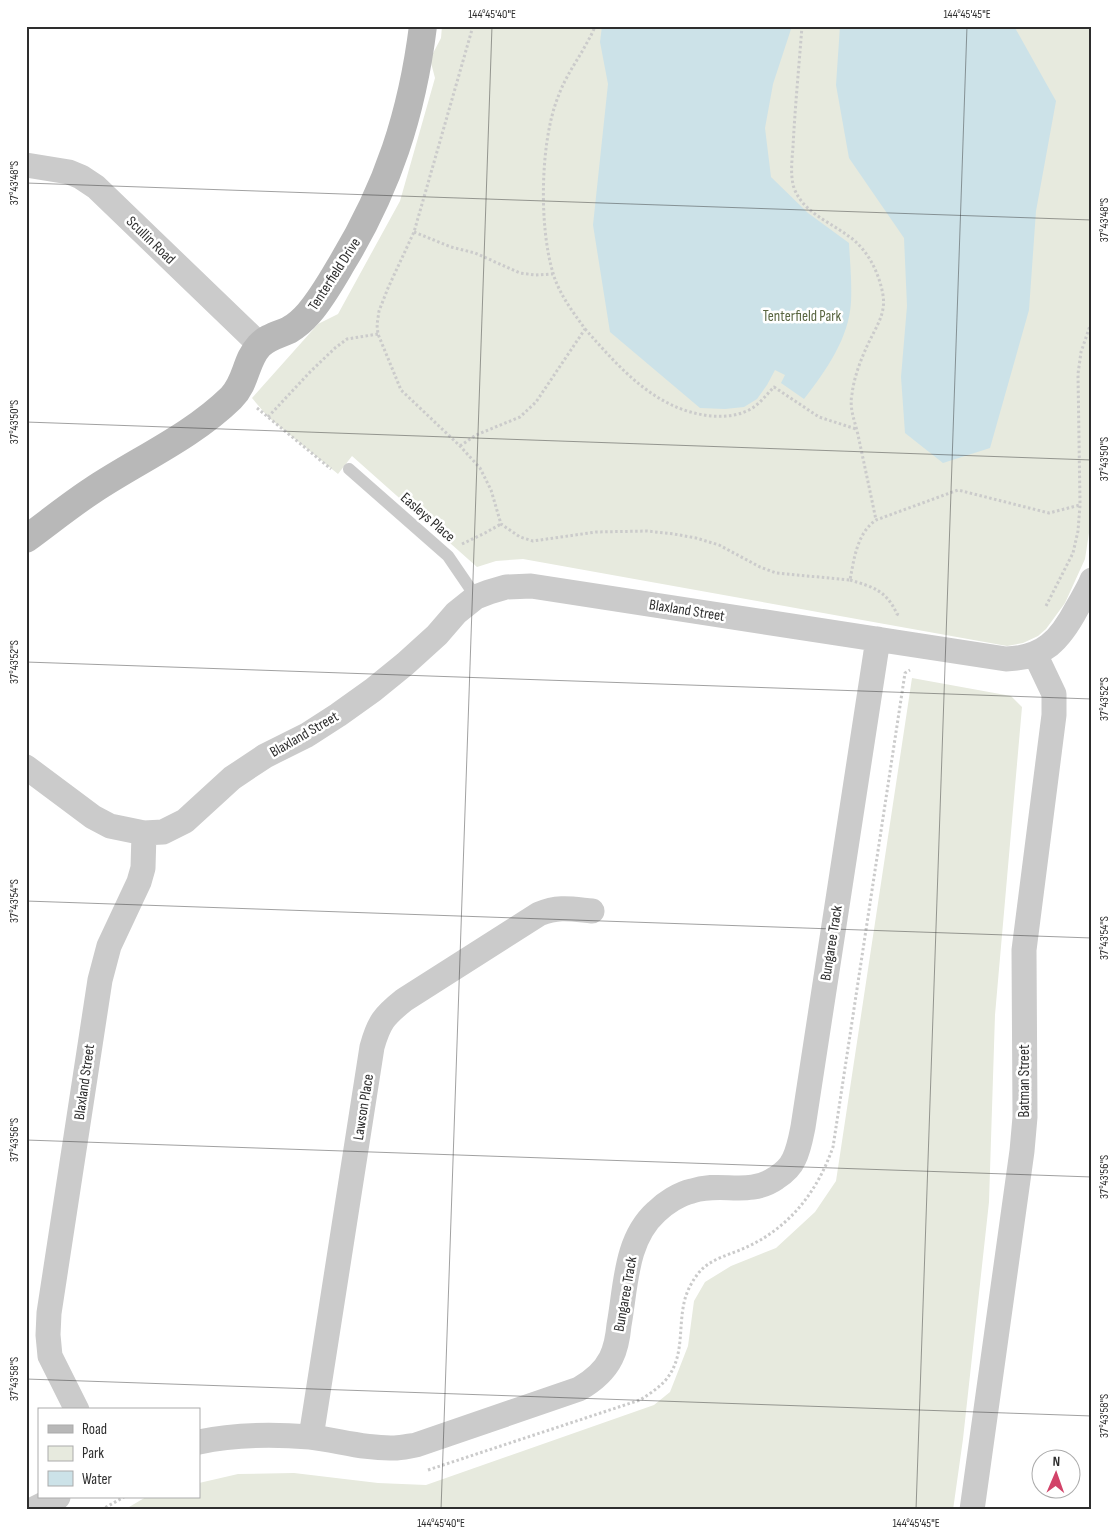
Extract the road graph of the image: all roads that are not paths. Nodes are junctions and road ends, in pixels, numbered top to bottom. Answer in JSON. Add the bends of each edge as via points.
{"nodes":[{"id":1,"x":424,"y":26,"type":"edge"},
{"id":2,"x":26,"y":165,"type":"edge"},
{"id":3,"x":260,"y":344,"type":"junction"},
{"id":4,"x":349,"y":469,"type":"road end"},
{"id":5,"x":26,"y":539,"type":"edge"},
{"id":6,"x":1092,"y":580,"type":"edge"},
{"id":7,"x":476,"y":597,"type":"junction"},
{"id":8,"x":878,"y":639,"type":"junction"},
{"id":9,"x":1035,"y":654,"type":"junction"},
{"id":10,"x":26,"y":767,"type":"edge"},
{"id":11,"x":144,"y":833,"type":"junction"},
{"id":12,"x":592,"y":911,"type":"dead end"},
{"id":13,"x":76,"y":1408,"type":"edge"},
{"id":14,"x":311,"y":1438,"type":"junction"},
{"id":15,"x":200,"y":1442,"type":"edge"},
{"id":16,"x":56,"y":1498,"type":"edge"},
{"id":17,"x":32,"y":1510,"type":"edge"},
{"id":18,"x":972,"y":1510,"type":"edge"}],
"edges":[{"from":1,"to":3,"type":"street","name":"Tenterfield Drive","via":[[418,67],[393,159],[355,242],[309,313],[298,324]]},
{"from":2,"to":3,"type":"street","name":"Scullin Road","via":[[69,172],[96,187]]},
{"from":3,"to":5,"type":"street","via":[[244,380],[221,407],[92,490]]},
{"from":4,"to":7,"type":"lane","name":"Easleys Place","via":[[448,556]]},
{"from":6,"to":9,"type":"street","via":[[1065,630]]},
{"from":7,"to":8,"type":"street","name":"Blaxland Street","via":[[506,587],[531,586]]},
{"from":7,"to":11,"type":"street","name":"Blaxland Street","via":[[405,664],[338,715],[232,778],[176,826],[163,832]]},
{"from":8,"to":9,"type":"street","name":"Blaxland Street","via":[[1006,659]]},
{"from":8,"to":14,"type":"street","name":"Bungaree Track","via":[[803,1126],[798,1150],[789,1169],[757,1188],[692,1190],[656,1212],[642,1228],[634,1245],[612,1356],[590,1383],[416,1446],[377,1447]]},
{"from":9,"to":18,"type":"street","name":"Batman Street","via":[[1054,694],[1054,715],[1024,950],[1025,1117]]},
{"from":10,"to":11,"type":"street","via":[[93,817],[110,826]]},
{"from":11,"to":13,"type":"street","name":"Blaxland Street","via":[[139,882],[109,946],[100,980],[49,1313],[50,1356]]},
{"from":12,"to":14,"type":"street","name":"Lawson Place","via":[[563,908],[539,914],[404,1000],[380,1023],[372,1047]]},
{"from":14,"to":15,"type":"street","name":"Bungaree Track","via":[[270,1434]]},
{"from":16,"to":17,"type":"street"}]}
